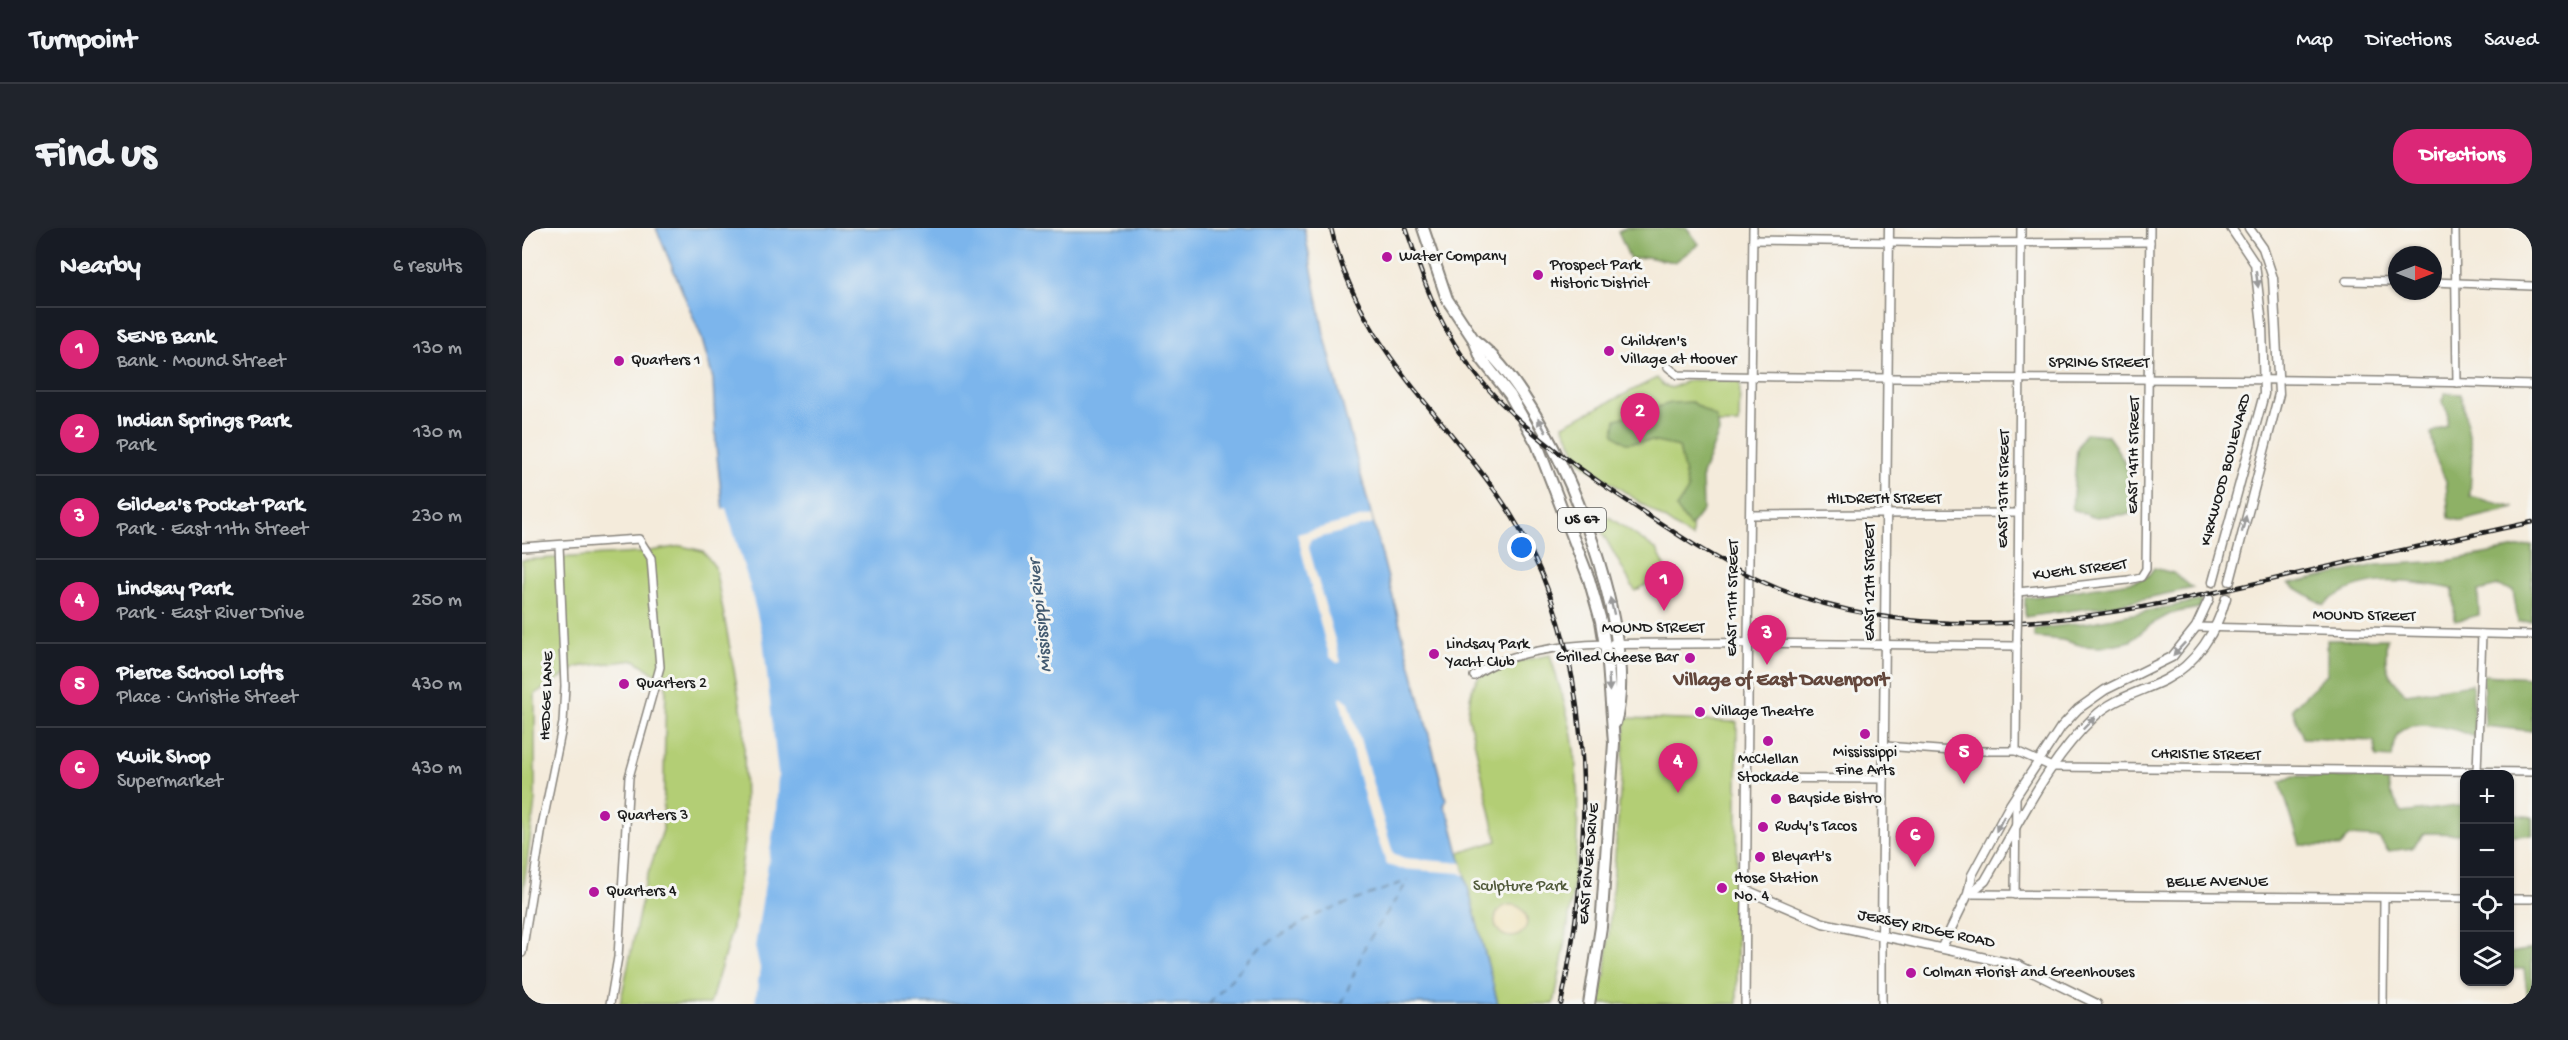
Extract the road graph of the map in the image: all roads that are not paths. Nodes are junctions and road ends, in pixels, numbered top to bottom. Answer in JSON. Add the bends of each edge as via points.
{"nodes":[{"id":1,"x":1423,"y":228,"type":"edge"},
{"id":2,"x":1753,"y":228,"type":"edge"},
{"id":3,"x":1888,"y":228,"type":"edge"},
{"id":4,"x":2021,"y":228,"type":"edge"},
{"id":5,"x":2150,"y":228,"type":"edge"},
{"id":6,"x":2231,"y":228,"type":"edge"},
{"id":7,"x":2249,"y":228,"type":"edge"},
{"id":8,"x":2455,"y":228,"type":"edge"},
{"id":9,"x":1753,"y":240,"type":"junction"},
{"id":10,"x":1887,"y":241,"type":"junction"},
{"id":11,"x":2150,"y":242,"type":"junction"},
{"id":12,"x":2020,"y":243,"type":"junction"},
{"id":13,"x":2346,"y":281,"type":"dead end"},
{"id":14,"x":2388,"y":282,"type":"edge"},
{"id":15,"x":2442,"y":282,"type":"edge"},
{"id":16,"x":2456,"y":282,"type":"junction"},
{"id":17,"x":2532,"y":286,"type":"edge"},
{"id":18,"x":1474,"y":340,"type":"junction"},
{"id":19,"x":1668,"y":367,"type":"dead end"},
{"id":20,"x":1751,"y":377,"type":"junction"},
{"id":21,"x":2019,"y":378,"type":"junction"},
{"id":22,"x":2149,"y":378,"type":"junction"},
{"id":23,"x":2264,"y":379,"type":"junction"},
{"id":24,"x":2279,"y":379,"type":"junction"},
{"id":25,"x":1887,"y":380,"type":"junction"},
{"id":26,"x":2457,"y":382,"type":"junction"},
{"id":27,"x":2532,"y":385,"type":"edge"},
{"id":28,"x":2018,"y":513,"type":"junction"},
{"id":29,"x":1886,"y":514,"type":"junction"},
{"id":30,"x":1750,"y":515,"type":"junction"},
{"id":31,"x":559,"y":546,"type":"junction"},
{"id":32,"x":522,"y":547,"type":"edge"},
{"id":33,"x":2144,"y":574,"type":"joint"},
{"id":34,"x":2230,"y":581,"type":"tunnel mouth"},
{"id":35,"x":2213,"y":582,"type":"tunnel mouth"},
{"id":36,"x":2018,"y":596,"type":"junction"},
{"id":37,"x":2226,"y":598,"type":"tunnel mouth"},
{"id":38,"x":2209,"y":599,"type":"tunnel mouth"},
{"id":39,"x":2196,"y":627,"type":"junction"},
{"id":40,"x":2215,"y":628,"type":"junction"},
{"id":41,"x":2482,"y":634,"type":"junction"},
{"id":42,"x":2532,"y":635,"type":"edge"},
{"id":43,"x":1885,"y":643,"type":"junction"},
{"id":44,"x":2017,"y":643,"type":"junction"},
{"id":45,"x":1605,"y":644,"type":"junction"},
{"id":46,"x":1619,"y":644,"type":"junction"},
{"id":47,"x":1748,"y":644,"type":"junction"},
{"id":48,"x":1474,"y":676,"type":"dead end"},
{"id":49,"x":1614,"y":726,"type":"junction"},
{"id":50,"x":1885,"y":746,"type":"junction"},
{"id":51,"x":2016,"y":751,"type":"junction"},
{"id":52,"x":2036,"y":762,"type":"junction"},
{"id":53,"x":2052,"y":767,"type":"junction"},
{"id":54,"x":2477,"y":770,"type":"edge"},
{"id":55,"x":2460,"y":772,"type":"edge"},
{"id":56,"x":2514,"y":772,"type":"edge"},
{"id":57,"x":2532,"y":772,"type":"edge"},
{"id":58,"x":1747,"y":778,"type":"junction"},
{"id":59,"x":1884,"y":779,"type":"junction"},
{"id":60,"x":2016,"y":794,"type":"junction"},
{"id":61,"x":2016,"y":829,"type":"junction"},
{"id":62,"x":1746,"y":890,"type":"junction"},
{"id":63,"x":1968,"y":894,"type":"junction"},
{"id":64,"x":2015,"y":895,"type":"junction"},
{"id":65,"x":2384,"y":898,"type":"junction"},
{"id":66,"x":2460,"y":898,"type":"edge"},
{"id":67,"x":2514,"y":899,"type":"edge"},
{"id":68,"x":2532,"y":899,"type":"edge"},
{"id":69,"x":1882,"y":936,"type":"junction"},
{"id":70,"x":1942,"y":947,"type":"junction"},
{"id":71,"x":522,"y":952,"type":"edge"},
{"id":72,"x":610,"y":1004,"type":"edge"},
{"id":73,"x":1589,"y":1004,"type":"edge"},
{"id":74,"x":1745,"y":1004,"type":"edge"},
{"id":75,"x":1882,"y":1004,"type":"edge"},
{"id":76,"x":2097,"y":1004,"type":"edge"},
{"id":77,"x":2383,"y":1004,"type":"edge"}],
"edges":[{"from":1,"to":18,"type":"main road","name":"EAST RIVER DRIVE","number":"US 67","via":[[1447,299]]},
{"from":2,"to":9,"type":"street","name":"EAST 11TH STREET"},
{"from":3,"to":10,"type":"street","name":"EAST 12TH STREET"},
{"from":4,"to":12,"type":"street","name":"EAST 13TH STREET"},
{"from":5,"to":11,"type":"street","name":"EAST 14TH STREET"},
{"from":6,"to":23,"type":"street","name":"KIRKWOOD BOULEVARD","one_way":true,"via":[[2255,264]]},
{"from":7,"to":24,"type":"street","name":"KIRKWOOD BOULEVARD","via":[[2264,248],[2273,278]]},
{"from":8,"to":16,"type":"street"},
{"from":9,"to":10,"type":"street"},
{"from":9,"to":20,"type":"street","name":"EAST 11TH STREET"},
{"from":10,"to":12,"type":"street"},
{"from":10,"to":25,"type":"street","name":"EAST 12TH STREET"},
{"from":11,"to":12,"type":"street"},
{"from":11,"to":22,"type":"street","name":"EAST 14TH STREET"},
{"from":12,"to":21,"type":"street","name":"EAST 13TH STREET"},
{"from":13,"to":14,"type":"street"},
{"from":15,"to":16,"type":"street"},
{"from":16,"to":17,"type":"street"},
{"from":16,"to":26,"type":"street"},
{"from":18,"to":45,"type":"main road","name":"EAST RIVER DRIVE","number":"US 67","via":[[1481,358],[1510,395],[1537,444],[1589,579]]},
{"from":46,"to":18,"type":"main road","name":"EAST RIVER DRIVE","number":"US 67","one_way":true,"via":[[1602,571],[1560,460],[1530,404],[1488,350]]},
{"from":19,"to":20,"type":"street","name":"SPRING STREET","via":[[1678,375]]},
{"from":20,"to":25,"type":"street","name":"SPRING STREET"},
{"from":20,"to":30,"type":"street","name":"EAST 11TH STREET"},
{"from":21,"to":22,"type":"street","name":"SPRING STREET"},
{"from":21,"to":25,"type":"street","name":"SPRING STREET"},
{"from":21,"to":28,"type":"street","name":"EAST 13TH STREET"},
{"from":22,"to":23,"type":"street","name":"SPRING STREET"},
{"from":22,"to":33,"type":"street","name":"EAST 14TH STREET"},
{"from":23,"to":24,"type":"street","name":"SPRING STREET"},
{"from":23,"to":35,"type":"street","name":"KIRKWOOD BOULEVARD","via":[[2260,410]]},
{"from":24,"to":26,"type":"street","name":"SPRING STREET"},
{"from":34,"to":24,"type":"street","name":"KIRKWOOD BOULEVARD","one_way":true,"via":[[2275,412]]},
{"from":25,"to":29,"type":"street","name":"EAST 12TH STREET"},
{"from":26,"to":27,"type":"street","name":"SPRING STREET"},
{"from":28,"to":29,"type":"street","name":"HILDRETH STREET"},
{"from":28,"to":36,"type":"street","name":"EAST 13TH STREET"},
{"from":29,"to":30,"type":"street","name":"HILDRETH STREET"},
{"from":29,"to":43,"type":"street","name":"EAST 12TH STREET"},
{"from":30,"to":47,"type":"street","name":"EAST 11TH STREET"},
{"from":31,"to":32,"type":"street"},
{"from":31,"to":71,"type":"street","name":"HEDGE LANE","via":[[566,686],[563,723]]},
{"from":31,"to":72,"type":"street","via":[[639,539],[651,558],[660,667],[629,777],[618,957]]},
{"from":33,"to":36,"type":"street","name":"KUEHL STREET"},
{"from":36,"to":44,"type":"street","name":"EAST 13TH STREET","bridge":true},
{"from":37,"to":40,"type":"street"},
{"from":38,"to":39,"type":"street"},
{"from":39,"to":40,"type":"street","name":"MOUND STREET"},
{"from":39,"to":52,"type":"street","one_way":true,"via":[[2172,657],[2105,690],[2078,709]]},
{"from":40,"to":41,"type":"street","name":"MOUND STREET"},
{"from":53,"to":40,"type":"street","one_way":true,"via":[[2094,716],[2184,667],[2203,648]]},
{"from":41,"to":42,"type":"street","name":"MOUND STREET"},
{"from":41,"to":54,"type":"street"},
{"from":43,"to":44,"type":"street","name":"MOUND STREET"},
{"from":43,"to":47,"type":"street","name":"MOUND STREET"},
{"from":43,"to":50,"type":"street","name":"EAST 12TH STREET"},
{"from":44,"to":51,"type":"street","name":"EAST 13TH STREET"},
{"from":45,"to":46,"type":"street","name":"MOUND STREET"},
{"from":45,"to":48,"type":"street","name":"MOUND STREET","via":[[1565,646],[1512,659]]},
{"from":45,"to":49,"type":"main road","name":"EAST RIVER DRIVE","number":"US 67","one_way":true},
{"from":46,"to":47,"type":"street","name":"MOUND STREET"},
{"from":46,"to":49,"type":"main road","name":"EAST RIVER DRIVE","number":"US 67","via":[[1620,697]]},
{"from":47,"to":58,"type":"street","name":"EAST 11TH STREET"},
{"from":49,"to":73,"type":"main road","name":"EAST RIVER DRIVE","number":"US 67","via":[[1605,884]]},
{"from":50,"to":51,"type":"street","name":"CHRISTIE STREET"},
{"from":50,"to":59,"type":"street","name":"EAST 12TH STREET"},
{"from":51,"to":52,"type":"street","name":"CHRISTIE STREET"},
{"from":52,"to":53,"type":"street","name":"CHRISTIE STREET"},
{"from":52,"to":60,"type":"street"},
{"from":53,"to":55,"type":"street","name":"CHRISTIE STREET"},
{"from":53,"to":61,"type":"street"},
{"from":56,"to":57,"type":"street","name":"CHRISTIE STREET"},
{"from":58,"to":59,"type":"street"},
{"from":58,"to":62,"type":"street","name":"EAST 11TH STREET"},
{"from":59,"to":69,"type":"street","name":"EAST 12TH STREET"},
{"from":60,"to":61,"type":"street"},
{"from":60,"to":63,"type":"street","one_way":true,"via":[[1972,875]]},
{"from":61,"to":63,"type":"street","via":[[1985,881]]},
{"from":61,"to":64,"type":"street"},
{"from":62,"to":69,"type":"street","name":"JERSEY RIDGE ROAD","via":[[1823,923]]},
{"from":62,"to":74,"type":"street","name":"EAST 11TH STREET"},
{"from":63,"to":64,"type":"street","name":"BELLE AVENUE"},
{"from":63,"to":70,"type":"street"},
{"from":64,"to":65,"type":"street","name":"BELLE AVENUE"},
{"from":65,"to":66,"type":"street","name":"BELLE AVENUE"},
{"from":65,"to":77,"type":"street"},
{"from":67,"to":68,"type":"street"},
{"from":69,"to":70,"type":"street","name":"JERSEY RIDGE ROAD"},
{"from":69,"to":75,"type":"street"},
{"from":70,"to":76,"type":"street","name":"JERSEY RIDGE ROAD","via":[[2018,965]]}]}
